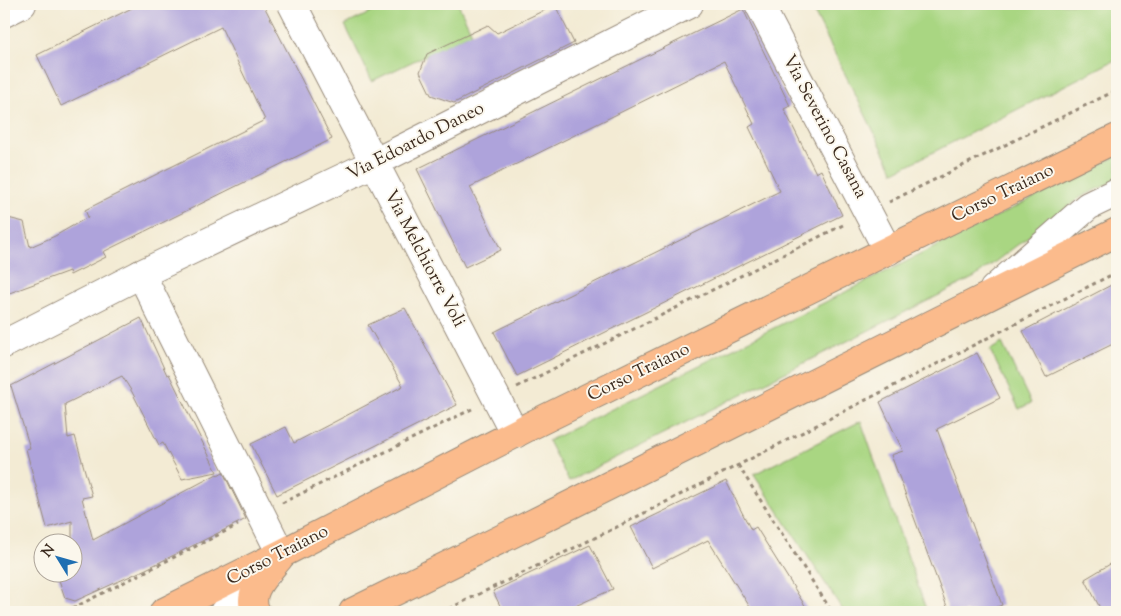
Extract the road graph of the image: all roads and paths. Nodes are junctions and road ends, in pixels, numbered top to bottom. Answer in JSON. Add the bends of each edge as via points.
{"nodes":[{"id":1,"x":22,"y":4,"type":"edge"},
{"id":2,"x":292,"y":4,"type":"edge"},
{"id":3,"x":688,"y":4,"type":"edge"},
{"id":4,"x":759,"y":4,"type":"edge"},
{"id":5,"x":4,"y":13,"type":"edge"},
{"id":6,"x":1117,"y":90,"type":"edge"},
{"id":7,"x":1117,"y":138,"type":"edge"},
{"id":8,"x":374,"y":163,"type":"junction"},
{"id":9,"x":1117,"y":192,"type":"edge"},
{"id":10,"x":868,"y":213,"type":"junction"},
{"id":11,"x":1117,"y":232,"type":"edge"},
{"id":12,"x":888,"y":251,"type":"junction"},
{"id":13,"x":1117,"y":272,"type":"edge"},
{"id":14,"x":141,"y":274,"type":"junction"},
{"id":15,"x":982,"y":300,"type":"junction"},
{"id":16,"x":4,"y":344,"type":"edge"},
{"id":17,"x":496,"y":398,"type":"junction"},
{"id":18,"x":515,"y":434,"type":"junction"},
{"id":19,"x":738,"y":465,"type":"junction"},
{"id":20,"x":261,"y":514,"type":"junction"},
{"id":21,"x":274,"y":564,"type":"junction"},
{"id":22,"x":65,"y":612,"type":"edge"},
{"id":23,"x":164,"y":612,"type":"edge"},
{"id":24,"x":224,"y":612,"type":"edge"},
{"id":25,"x":256,"y":612,"type":"edge"},
{"id":26,"x":352,"y":612,"type":"edge"},
{"id":27,"x":442,"y":612,"type":"edge"},
{"id":28,"x":832,"y":612,"type":"edge"}],
"edges":[{"from":1,"to":5,"type":"street"},
{"from":2,"to":8,"type":"street","name":"Via Melchiorre Voli"},
{"from":3,"to":8,"type":"street","name":"Via Edoardo Daneo"},
{"from":4,"to":10,"type":"street","name":"Via Severino Casana"},
{"from":6,"to":10,"type":"path"},
{"from":7,"to":12,"type":"main road","name":"Corso Traiano"},
{"from":8,"to":14,"type":"street","name":"Via Edoardo Daneo"},
{"from":8,"to":17,"type":"street","name":"Via Melchiorre Voli"},
{"from":9,"to":15,"type":"street","via":[[1088,206]]},
{"from":10,"to":12,"type":"street","name":"Via Severino Casana"},
{"from":10,"to":17,"type":"path"},
{"from":11,"to":15,"type":"main road"},
{"from":12,"to":18,"type":"main road","name":"Corso Traiano"},
{"from":13,"to":19,"type":"path"},
{"from":14,"to":16,"type":"street","name":"Via Edoardo Daneo"},
{"from":14,"to":20,"type":"street"},
{"from":15,"to":26,"type":"main road"},
{"from":17,"to":18,"type":"street","name":"Via Melchiorre Voli"},
{"from":17,"to":20,"type":"path"},
{"from":18,"to":21,"type":"main road","name":"Corso Traiano"},
{"from":19,"to":27,"type":"path"},
{"from":19,"to":28,"type":"path"},
{"from":20,"to":21,"type":"street"},
{"from":20,"to":22,"type":"path"},
{"from":21,"to":23,"type":"main road","name":"Corso Traiano"},
{"from":21,"to":24,"type":"street"},
{"from":21,"to":25,"type":"main road","via":[[252,598]]}]}
